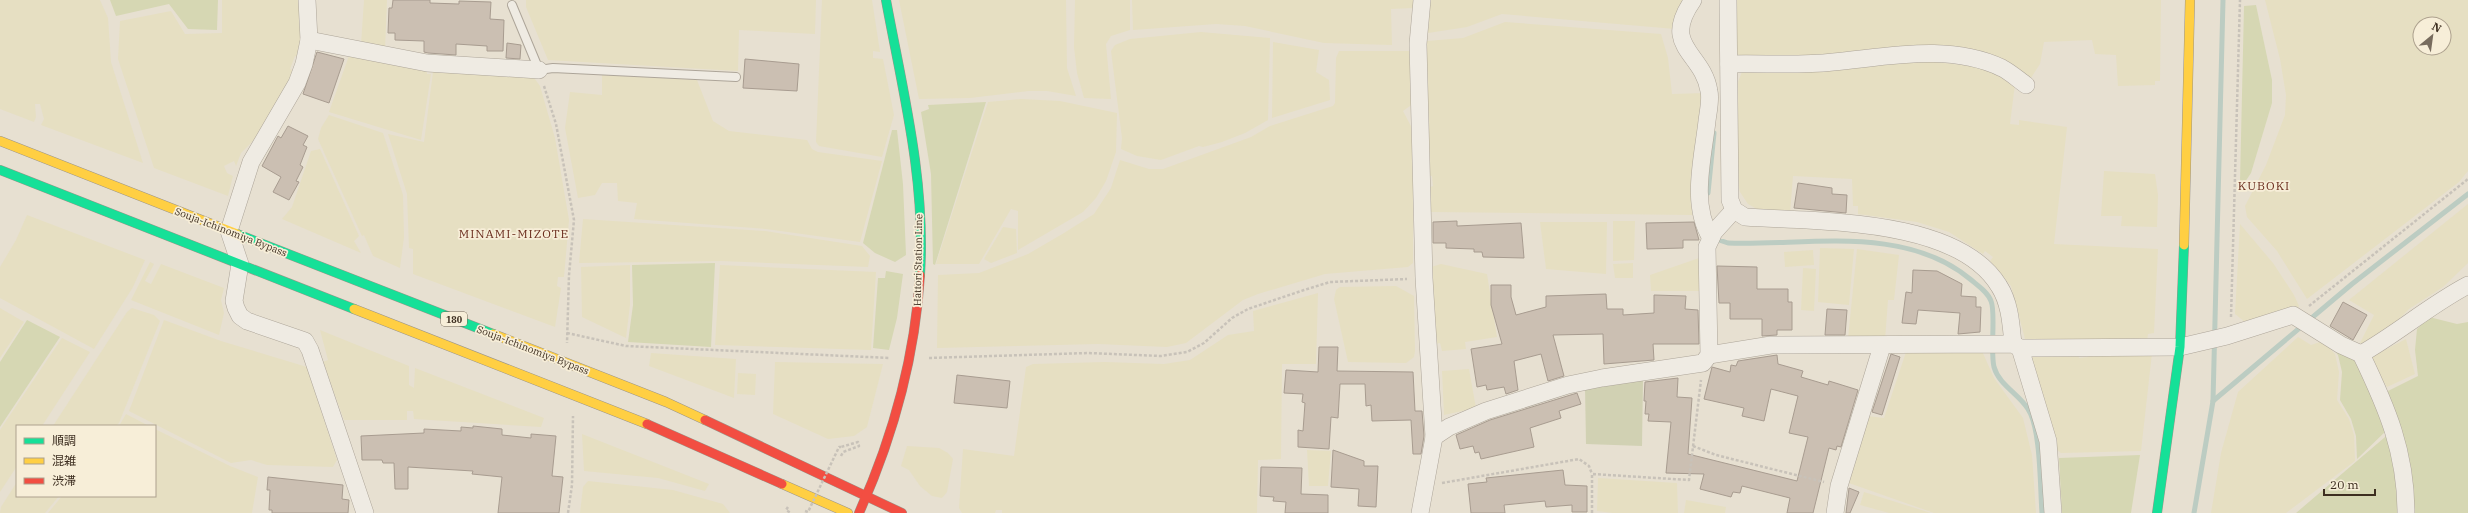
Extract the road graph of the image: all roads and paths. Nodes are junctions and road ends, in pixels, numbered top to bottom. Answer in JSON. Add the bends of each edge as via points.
{"nodes":[{"id":1,"x":308,"y":0,"type":"edge"},
{"id":2,"x":886,"y":0,"type":"edge"},
{"id":3,"x":1422,"y":0,"type":"edge"},
{"id":4,"x":1693,"y":0,"type":"edge"},
{"id":5,"x":1728,"y":0,"type":"edge"},
{"id":6,"x":2190,"y":0,"type":"edge"},
{"id":7,"x":2240,"y":0,"type":"edge"},
{"id":8,"x":512,"y":5,"type":"dead end"},
{"id":9,"x":309,"y":40,"type":"junction"},
{"id":10,"x":1729,"y":64,"type":"junction"},
{"id":11,"x":539,"y":70,"type":"junction"},
{"id":12,"x":736,"y":77,"type":"dead end"},
{"id":13,"x":2026,"y":85,"type":"dead end"},
{"id":14,"x":0,"y":141,"type":"edge"},
{"id":15,"x":0,"y":170,"type":"edge"},
{"id":16,"x":2468,"y":179,"type":"edge"},
{"id":17,"x":1734,"y":210,"type":"junction"},
{"id":18,"x":229,"y":231,"type":"junction"},
{"id":19,"x":1715,"y":232,"type":"junction"},
{"id":20,"x":240,"y":264,"type":"junction"},
{"id":21,"x":1424,"y":278,"type":"junction"},
{"id":22,"x":2468,"y":285,"type":"edge"},
{"id":23,"x":2302,"y":321,"type":"junction"},
{"id":24,"x":567,"y":333,"type":"junction"},
{"id":25,"x":2230,"y":336,"type":"junction"},
{"id":26,"x":2005,"y":345,"type":"junction"},
{"id":27,"x":1882,"y":346,"type":"junction"},
{"id":28,"x":2180,"y":347,"type":"junction"},
{"id":29,"x":2361,"y":354,"type":"junction"},
{"id":30,"x":911,"y":359,"type":"junction"},
{"id":31,"x":1706,"y":359,"type":"junction"},
{"id":32,"x":563,"y":362,"type":"junction"},
{"id":33,"x":574,"y":395,"type":"junction"},
{"id":34,"x":1434,"y":437,"type":"junction"},
{"id":35,"x":1693,"y":446,"type":"junction"},
{"id":36,"x":841,"y":456,"type":"dead end"},
{"id":37,"x":1592,"y":474,"type":"junction"},
{"id":38,"x":1426,"y":486,"type":"junction"},
{"id":39,"x":1839,"y":486,"type":"junction"},
{"id":40,"x":868,"y":496,"type":"junction"},
{"id":41,"x":805,"y":511,"type":"dead end"},
{"id":42,"x":365,"y":513,"type":"edge"},
{"id":43,"x":568,"y":513,"type":"edge"},
{"id":44,"x":848,"y":513,"type":"edge"},
{"id":45,"x":859,"y":513,"type":"edge"},
{"id":46,"x":902,"y":513,"type":"edge"},
{"id":47,"x":1420,"y":513,"type":"edge"},
{"id":48,"x":1592,"y":513,"type":"edge"},
{"id":49,"x":1835,"y":513,"type":"edge"},
{"id":50,"x":2053,"y":513,"type":"edge"},
{"id":51,"x":2157,"y":513,"type":"edge"},
{"id":52,"x":2406,"y":513,"type":"edge"}],
"edges":[{"from":1,"to":9,"type":"street"},
{"from":2,"to":30,"type":"main road","name":"Hattori Station Line","via":[[917,171],[921,221],[920,274]]},
{"from":3,"to":21,"type":"street","via":[[1418,44]]},
{"from":4,"to":19,"type":"street","via":[[1681,22],[1680,34],[1709,90],[1699,194],[1702,216]]},
{"from":5,"to":10,"type":"street"},
{"from":6,"to":28,"type":"main road","via":[[2188,156]]},
{"from":7,"to":25,"type":"path"},
{"from":8,"to":11,"type":"lane"},
{"from":9,"to":11,"type":"street","via":[[427,63]]},
{"from":9,"to":18,"type":"street","via":[[297,83],[250,162]]},
{"from":10,"to":13,"type":"street","via":[[1825,63],[1905,53],[1947,55],[1980,59],[2003,68]]},
{"from":10,"to":17,"type":"street","via":[[1730,200]]},
{"from":11,"to":12,"type":"lane","via":[[553,68]]},
{"from":11,"to":24,"type":"path","via":[[556,124],[574,220]]},
{"from":14,"to":18,"type":"main road","name":"Souja-Ichinomiya Bypass","number":"180"},
{"from":15,"to":20,"type":"main road"},
{"from":16,"to":23,"type":"path"},
{"from":17,"to":19,"type":"street"},
{"from":17,"to":26,"type":"street","via":[[1745,217],[1893,228],[1952,247],[1986,269],[1999,286],[2009,309]]},
{"from":18,"to":20,"type":"street"},
{"from":18,"to":32,"type":"main road","name":"Souja-Ichinomiya Bypass","number":"180"},
{"from":19,"to":31,"type":"street","via":[[1707,248]]},
{"from":20,"to":33,"type":"main road"},
{"from":20,"to":42,"type":"street","via":[[234,301],[240,316],[305,341],[310,350]]},
{"from":21,"to":30,"type":"path","via":[[1330,282],[1304,290],[1248,309],[1232,318],[1204,343],[1187,352],[1161,356],[1088,353]]},
{"from":21,"to":34,"type":"street"},
{"from":22,"to":29,"type":"street","via":[[2417,315],[2395,335]]},
{"from":23,"to":25,"type":"street","via":[[2293,315]]},
{"from":23,"to":29,"type":"street"},
{"from":24,"to":30,"type":"path","via":[[626,346]]},
{"from":24,"to":32,"type":"path"},
{"from":25,"to":28,"type":"street"},
{"from":26,"to":27,"type":"street"},
{"from":26,"to":28,"type":"street"},
{"from":26,"to":50,"type":"street","via":[[2048,441]]},
{"from":27,"to":31,"type":"street","via":[[1771,345]]},
{"from":27,"to":39,"type":"street"},
{"from":28,"to":51,"type":"main road"},
{"from":29,"to":52,"type":"street","via":[[2388,411],[2401,458],[2406,487]]},
{"from":30,"to":40,"type":"main road","name":"Hattori Station Line","via":[[888,441]]},
{"from":31,"to":34,"type":"street","via":[[1568,385],[1486,411],[1449,427]]},
{"from":31,"to":35,"type":"path"},
{"from":32,"to":40,"type":"main road","name":"Souja-Ichinomiya Bypass","number":"180","via":[[666,402]]},
{"from":33,"to":43,"type":"path","via":[[572,485]]},
{"from":33,"to":44,"type":"main road","via":[[662,430]]},
{"from":34,"to":38,"type":"street"},
{"from":35,"to":37,"type":"path","via":[[1689,480]]},
{"from":35,"to":39,"type":"path","via":[[1716,455]]},
{"from":36,"to":41,"type":"path","bridge":true,"via":[[843,452],[859,446],[858,442],[839,448],[808,512]]},
{"from":37,"to":38,"type":"path","via":[[1589,466],[1579,459]]},
{"from":37,"to":48,"type":"path"},
{"from":38,"to":47,"type":"street"},
{"from":39,"to":49,"type":"street"},
{"from":40,"to":45,"type":"main road","name":"Hattori Station Line"},
{"from":40,"to":46,"type":"main road","name":"Souja-Ichinomiya Bypass","number":"180"}]}
